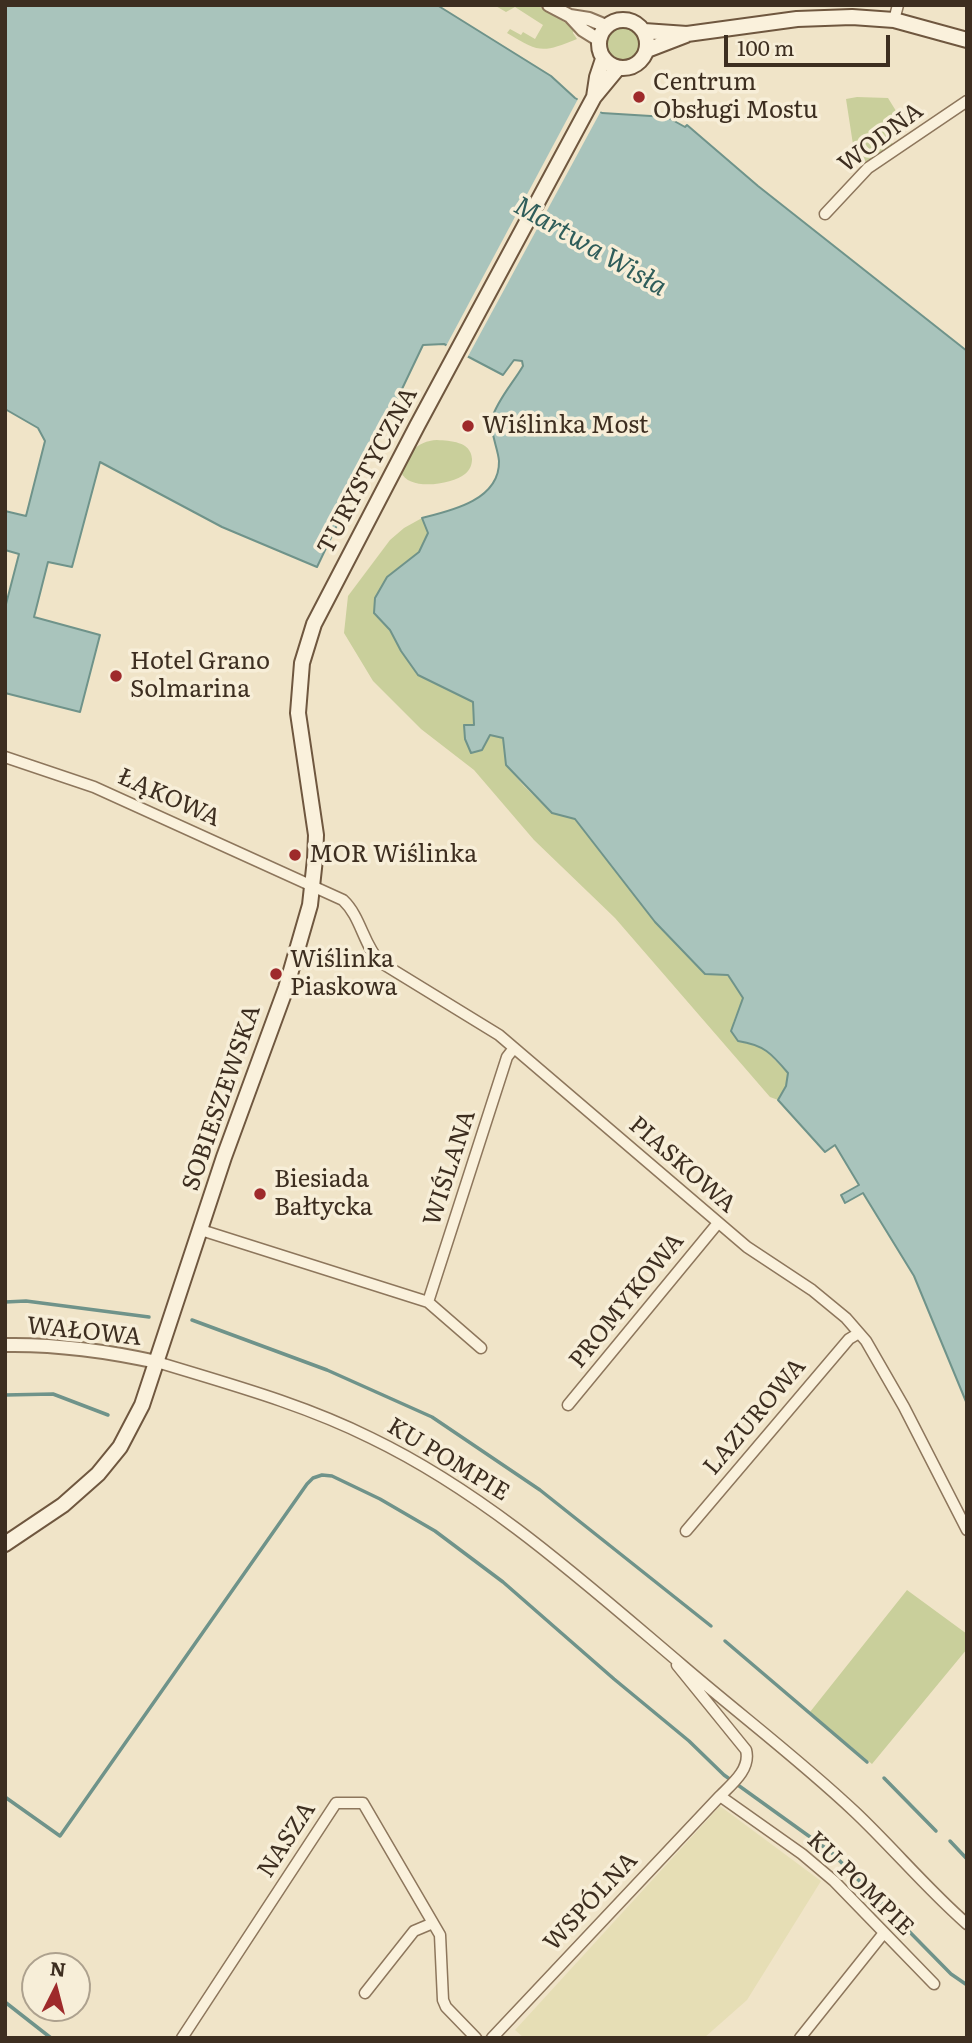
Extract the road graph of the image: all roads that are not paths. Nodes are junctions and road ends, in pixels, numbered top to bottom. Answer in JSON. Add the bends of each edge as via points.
{"nodes":[{"id":1,"x":549,"y":5,"type":"edge"},
{"id":2,"x":898,"y":5,"type":"edge"},
{"id":3,"x":570,"y":16,"type":"junction"},
{"id":4,"x":894,"y":20,"type":"junction"},
{"id":5,"x":607,"y":26,"type":"junction"},
{"id":6,"x":643,"y":31,"type":"junction"},
{"id":7,"x":687,"y":34,"type":"junction"},
{"id":8,"x":598,"y":40,"type":"junction"},
{"id":9,"x":967,"y":40,"type":"edge"},
{"id":10,"x":647,"y":50,"type":"junction"},
{"id":11,"x":603,"y":59,"type":"junction"},
{"id":12,"x":618,"y":68,"type":"junction"},
{"id":13,"x":593,"y":99,"type":"junction"},
{"id":14,"x":967,"y":101,"type":"edge"},
{"id":15,"x":825,"y":214,"type":"dead end"},
{"id":16,"x":321,"y":607,"type":"joint"},
{"id":17,"x":5,"y":757,"type":"edge"},
{"id":18,"x":313,"y":885,"type":"junction"},
{"id":19,"x":514,"y":1048,"type":"junction"},
{"id":20,"x":718,"y":1223,"type":"junction"},
{"id":21,"x":201,"y":1230,"type":"junction"},
{"id":22,"x":428,"y":1302,"type":"junction"},
{"id":23,"x":859,"y":1333,"type":"junction"},
{"id":24,"x":5,"y":1345,"type":"edge"},
{"id":25,"x":481,"y":1348,"type":"dead end"},
{"id":26,"x":157,"y":1362,"type":"junction"},
{"id":27,"x":568,"y":1405,"type":"dead end"},
{"id":28,"x":967,"y":1530,"type":"edge"},
{"id":29,"x":687,"y":1531,"type":"dead end"},
{"id":30,"x":5,"y":1544,"type":"edge"},
{"id":31,"x":678,"y":1662,"type":"junction"},
{"id":32,"x":723,"y":1794,"type":"junction"},
{"id":33,"x":433,"y":1923,"type":"junction"},
{"id":34,"x":967,"y":1924,"type":"edge"},
{"id":35,"x":883,"y":1934,"type":"junction"},
{"id":36,"x":934,"y":1984,"type":"dead end"},
{"id":37,"x":365,"y":1993,"type":"dead end"},
{"id":38,"x":182,"y":2038,"type":"edge"},
{"id":39,"x":476,"y":2038,"type":"edge"},
{"id":40,"x":492,"y":2038,"type":"edge"},
{"id":41,"x":800,"y":2038,"type":"edge"}],
"edges":[{"from":1,"to":3,"type":"street"},
{"from":2,"to":4,"type":"street"},
{"from":3,"to":5,"type":"street"},
{"from":3,"to":8,"type":"street"},
{"from":4,"to":7,"type":"main road","via":[[819,17]]},
{"from":4,"to":9,"type":"main road"},
{"from":5,"to":6,"type":"main road","via":[[622,20]]},
{"from":5,"to":8,"type":"main road"},
{"from":6,"to":7,"type":"main road"},
{"from":6,"to":10,"type":"main road"},
{"from":7,"to":10,"type":"main road"},
{"from":8,"to":11,"type":"main road"},
{"from":10,"to":12,"type":"main road","via":[[635,66]]},
{"from":11,"to":12,"type":"main road"},
{"from":11,"to":13,"type":"main road"},
{"from":12,"to":13,"type":"main road"},
{"from":13,"to":16,"type":"main road","name":"TURYSTYCZNA"},
{"from":14,"to":15,"type":"street","name":"WODNA","via":[[868,168]]},
{"from":16,"to":18,"type":"main road","name":"SOBIESZEWSKA","via":[[305,650],[299,701],[314,817]]},
{"from":17,"to":18,"type":"street","name":"ŁĄKOWA","via":[[94,787]]},
{"from":18,"to":19,"type":"street","name":"PIASKOWA","via":[[347,904],[380,962]]},
{"from":18,"to":21,"type":"main road","name":"SOBIESZEWSKA","via":[[301,941]]},
{"from":19,"to":20,"type":"street","name":"PIASKOWA"},
{"from":19,"to":22,"type":"street","name":"WIŚLANA"},
{"from":20,"to":23,"type":"street","name":"PIASKOWA","via":[[827,1301]]},
{"from":20,"to":27,"type":"street","name":"PROMYKOWA"},
{"from":21,"to":22,"type":"street"},
{"from":21,"to":26,"type":"main road","name":"SOBIESZEWSKA"},
{"from":22,"to":25,"type":"street"},
{"from":23,"to":28,"type":"street","name":"PIASKOWA","via":[[905,1407]]},
{"from":23,"to":29,"type":"street","name":"LAZUROWA","via":[[849,1339]]},
{"from":24,"to":26,"type":"street","name":"WAŁOWA","via":[[85,1349]]},
{"from":26,"to":30,"type":"main road","name":"SOBIESZEWSKA","via":[[131,1428],[109,1462],[63,1505]]},
{"from":26,"to":31,"type":"street","name":"KU POMPIE","via":[[323,1416],[419,1464],[510,1523]]},
{"from":31,"to":32,"type":"street","name":"KU POMPIE","via":[[676,1667],[746,1750],[742,1772]]},
{"from":31,"to":34,"type":"street","name":"KU POMPIE","via":[[854,1811]]},
{"from":32,"to":35,"type":"street","name":"KU POMPIE","via":[[834,1881]]},
{"from":32,"to":40,"type":"street","name":"WSPÓLNA"},
{"from":33,"to":37,"type":"street","via":[[414,1931]]},
{"from":33,"to":38,"type":"street","name":"NASZA","via":[[363,1804],[336,1803]]},
{"from":33,"to":39,"type":"street","name":"NASZA","via":[[440,1936],[443,2000]]},
{"from":35,"to":36,"type":"street","name":"KU POMPIE"},
{"from":35,"to":41,"type":"street"}]}
